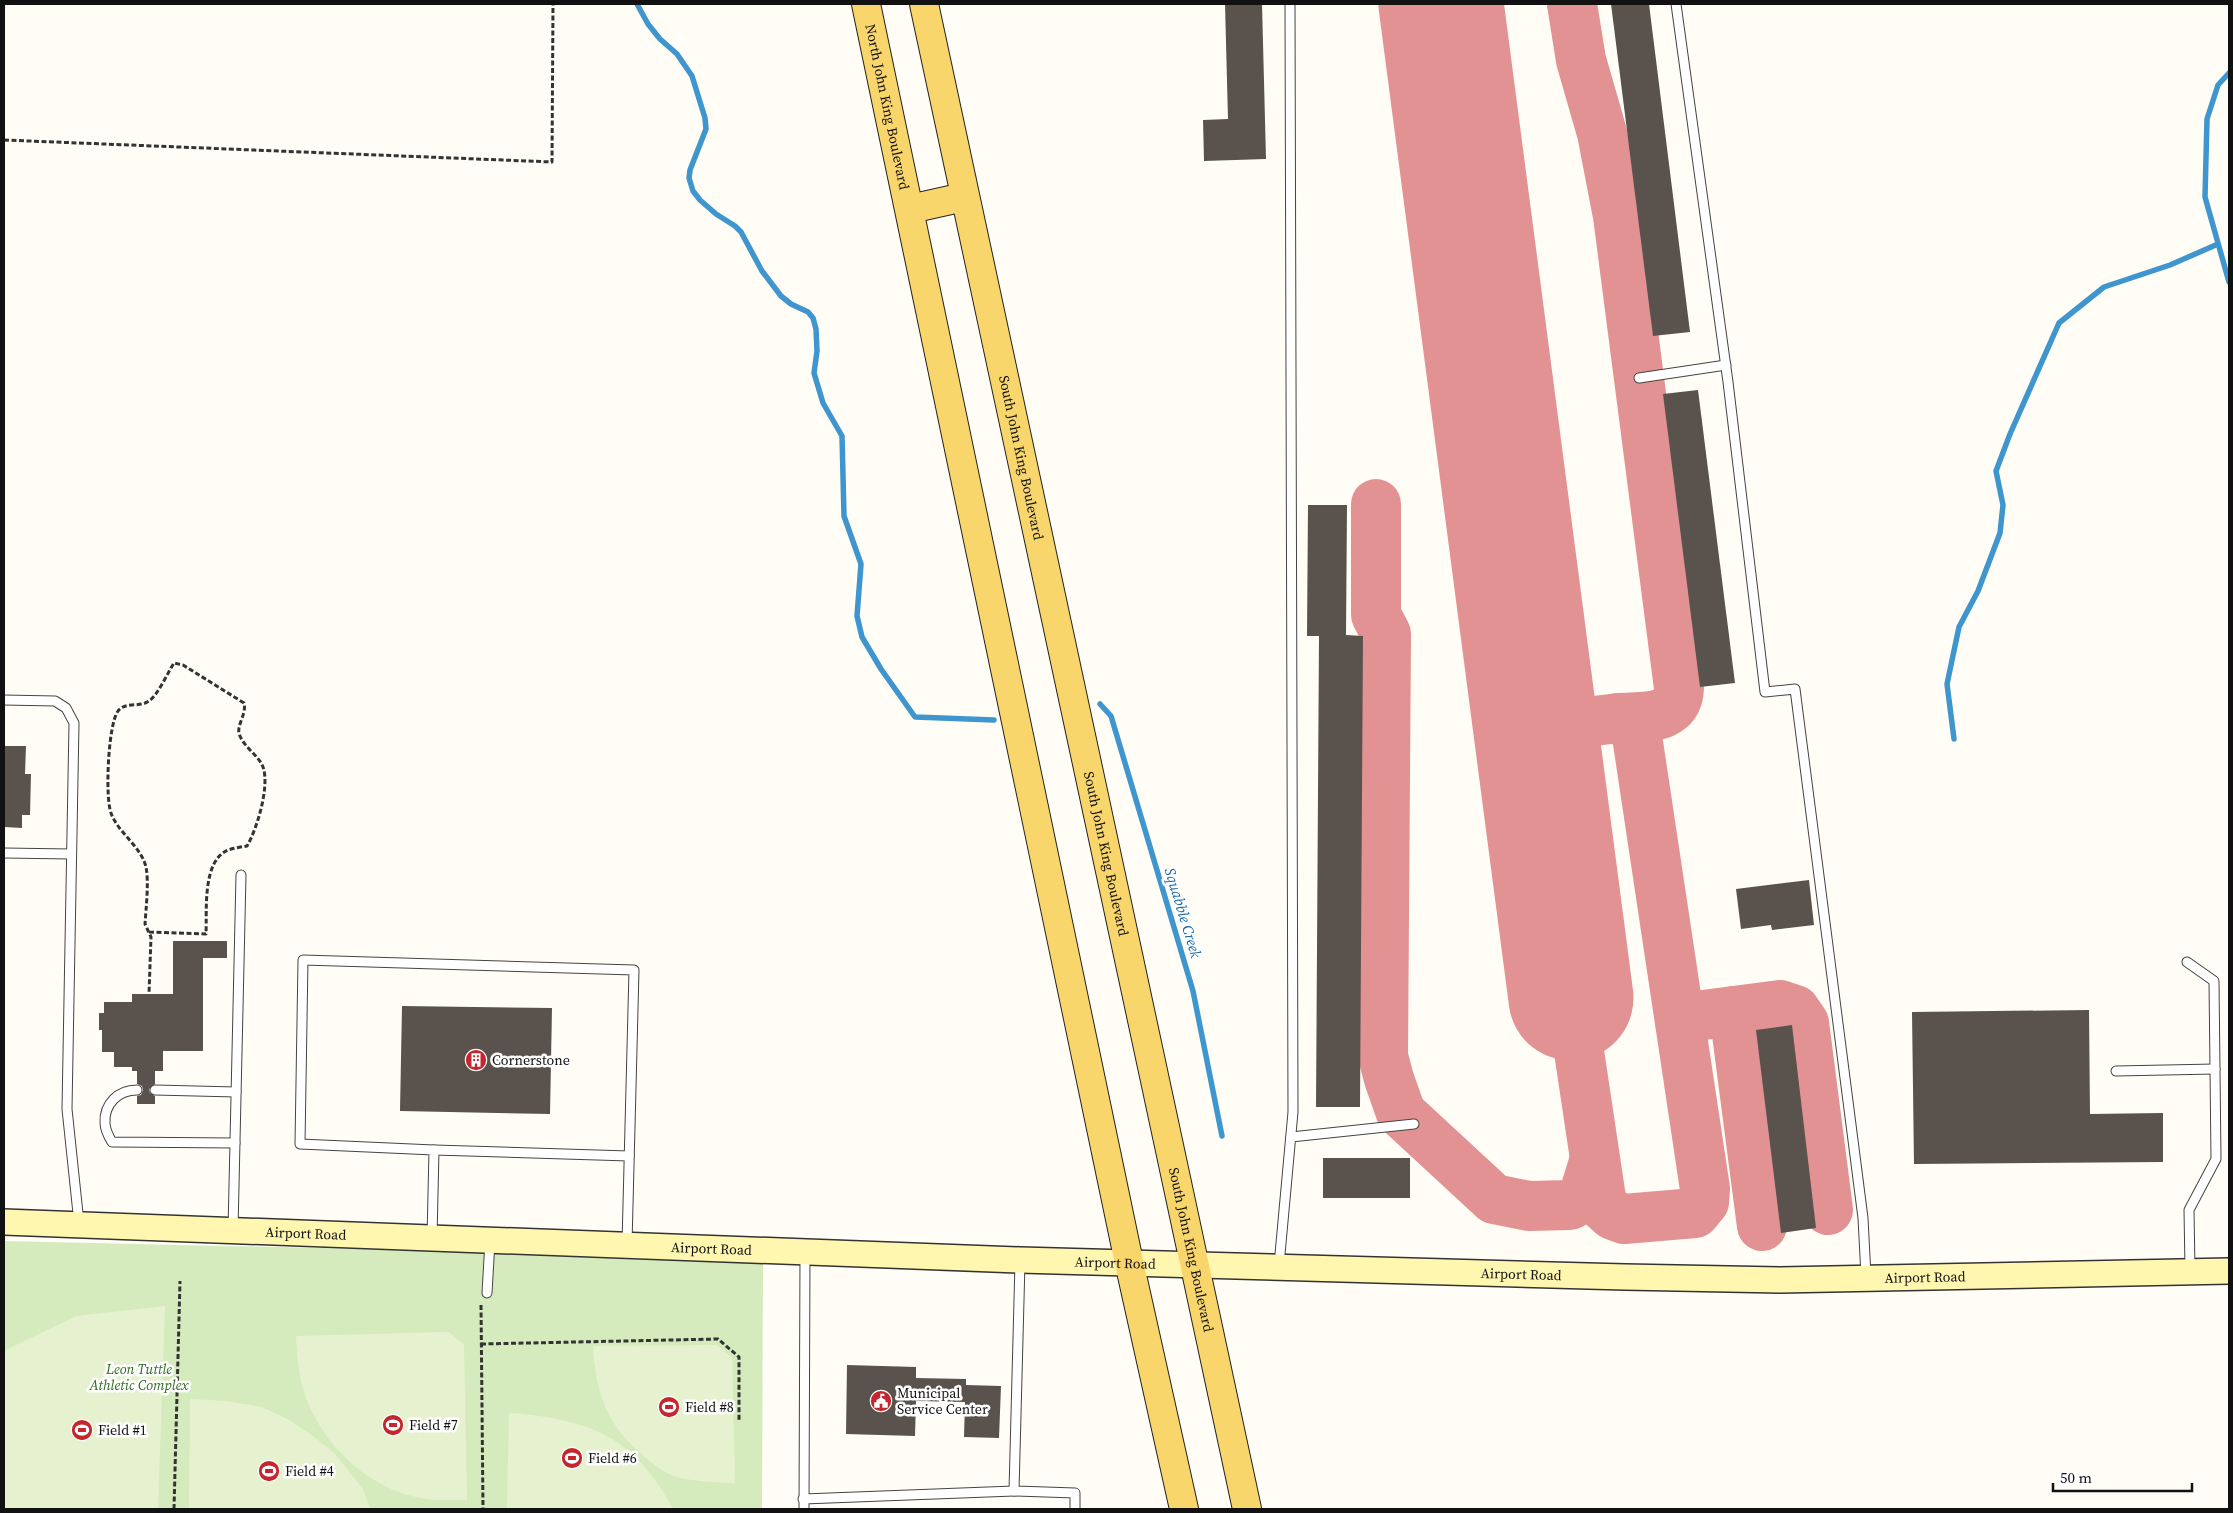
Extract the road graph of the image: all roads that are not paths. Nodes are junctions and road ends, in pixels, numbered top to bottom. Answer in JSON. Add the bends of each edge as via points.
{"nodes":[{"id":1,"x":866,"y":4,"type":"edge"},
{"id":2,"x":924,"y":4,"type":"edge"},
{"id":3,"x":1290,"y":4,"type":"edge"},
{"id":4,"x":1676,"y":4,"type":"edge"},
{"id":5,"x":964,"y":197,"type":"junction"},
{"id":6,"x":910,"y":208,"type":"junction"},
{"id":7,"x":1726,"y":366,"type":"junction"},
{"id":8,"x":1639,"y":378,"type":"dead end"},
{"id":9,"x":4,"y":700,"type":"edge"},
{"id":10,"x":4,"y":853,"type":"edge"},
{"id":11,"x":71,"y":854,"type":"junction"},
{"id":12,"x":241,"y":875,"type":"dead end"},
{"id":13,"x":2187,"y":962,"type":"dead end"},
{"id":14,"x":2215,"y":1069,"type":"junction"},
{"id":15,"x":2116,"y":1071,"type":"dead end"},
{"id":16,"x":137,"y":1090,"type":"dead end"},
{"id":17,"x":155,"y":1090,"type":"dead end"},
{"id":18,"x":236,"y":1092,"type":"junction"},
{"id":19,"x":1414,"y":1124,"type":"dead end"},
{"id":20,"x":1291,"y":1137,"type":"junction"},
{"id":21,"x":235,"y":1143,"type":"junction"},
{"id":22,"x":434,"y":1150,"type":"junction"},
{"id":23,"x":629,"y":1156,"type":"junction"},
{"id":24,"x":4,"y":1222,"type":"edge"},
{"id":25,"x":80,"y":1225,"type":"junction"},
{"id":26,"x":233,"y":1230,"type":"junction"},
{"id":27,"x":432,"y":1238,"type":"junction"},
{"id":28,"x":490,"y":1240,"type":"junction"},
{"id":29,"x":627,"y":1245,"type":"junction"},
{"id":30,"x":805,"y":1252,"type":"junction"},
{"id":31,"x":1020,"y":1260,"type":"junction"},
{"id":32,"x":1129,"y":1262,"type":"junction"},
{"id":33,"x":1194,"y":1264,"type":"junction"},
{"id":34,"x":1279,"y":1266,"type":"junction"},
{"id":35,"x":2229,"y":1271,"type":"edge"},
{"id":36,"x":2190,"y":1272,"type":"junction"},
{"id":37,"x":1866,"y":1278,"type":"junction"},
{"id":38,"x":487,"y":1293,"type":"dead end"},
{"id":39,"x":1014,"y":1492,"type":"junction"},
{"id":40,"x":803,"y":1500,"type":"junction"},
{"id":41,"x":804,"y":1509,"type":"edge"},
{"id":42,"x":1075,"y":1509,"type":"edge"},
{"id":43,"x":1184,"y":1509,"type":"edge"},
{"id":44,"x":1247,"y":1509,"type":"edge"}],
"edges":[{"from":1,"to":6,"type":"main road","name":"North John King Boulevard"},
{"from":2,"to":5,"type":"main road"},
{"from":3,"to":20,"type":"lane"},
{"from":4,"to":7,"type":"lane"},
{"from":5,"to":6,"type":"main road"},
{"from":5,"to":33,"type":"main road","name":"South John King Boulevard"},
{"from":6,"to":32,"type":"main road"},
{"from":7,"to":8,"type":"lane"},
{"from":7,"to":37,"type":"lane","via":[[1765,692],[1795,689],[1864,1226]]},
{"from":9,"to":11,"type":"lane","via":[[55,702],[66,708],[74,723]]},
{"from":10,"to":11,"type":"lane"},
{"from":11,"to":25,"type":"lane","via":[[67,1109]]},
{"from":12,"to":18,"type":"lane"},
{"from":13,"to":14,"type":"lane","via":[[2214,981]]},
{"from":14,"to":15,"type":"lane"},
{"from":14,"to":36,"type":"lane","via":[[2216,1159],[2189,1210]]},
{"from":16,"to":21,"type":"lane","via":[[115,1096],[106,1109],[105,1125],[112,1142]]},
{"from":17,"to":18,"type":"lane"},
{"from":18,"to":21,"type":"lane"},
{"from":19,"to":20,"type":"lane"},
{"from":20,"to":34,"type":"lane"},
{"from":21,"to":26,"type":"lane"},
{"from":22,"to":23,"type":"lane"},
{"from":22,"to":23,"type":"lane","via":[[300,1144],[303,960],[634,970]]},
{"from":22,"to":27,"type":"lane"},
{"from":23,"to":29,"type":"lane"},
{"from":24,"to":25,"type":"street","name":"Airport Road"},
{"from":25,"to":26,"type":"street","name":"Airport Road"},
{"from":26,"to":27,"type":"street","name":"Airport Road"},
{"from":27,"to":28,"type":"street","name":"Airport Road"},
{"from":28,"to":29,"type":"street","name":"Airport Road"},
{"from":28,"to":38,"type":"lane"},
{"from":29,"to":30,"type":"street","name":"Airport Road"},
{"from":30,"to":31,"type":"street","name":"Airport Road"},
{"from":30,"to":40,"type":"lane"},
{"from":31,"to":32,"type":"street","name":"Airport Road"},
{"from":31,"to":39,"type":"lane"},
{"from":32,"to":33,"type":"street","name":"Airport Road"},
{"from":32,"to":43,"type":"main road"},
{"from":33,"to":34,"type":"street","name":"Airport Road"},
{"from":33,"to":44,"type":"main road","name":"South John King Boulevard"},
{"from":34,"to":37,"type":"street","name":"Airport Road","via":[[1625,1278]]},
{"from":35,"to":36,"type":"street","name":"Airport Road"},
{"from":36,"to":37,"type":"street","name":"Airport Road"},
{"from":39,"to":40,"type":"lane"},
{"from":39,"to":42,"type":"lane","via":[[1075,1493]]},
{"from":40,"to":41,"type":"lane"}]}
